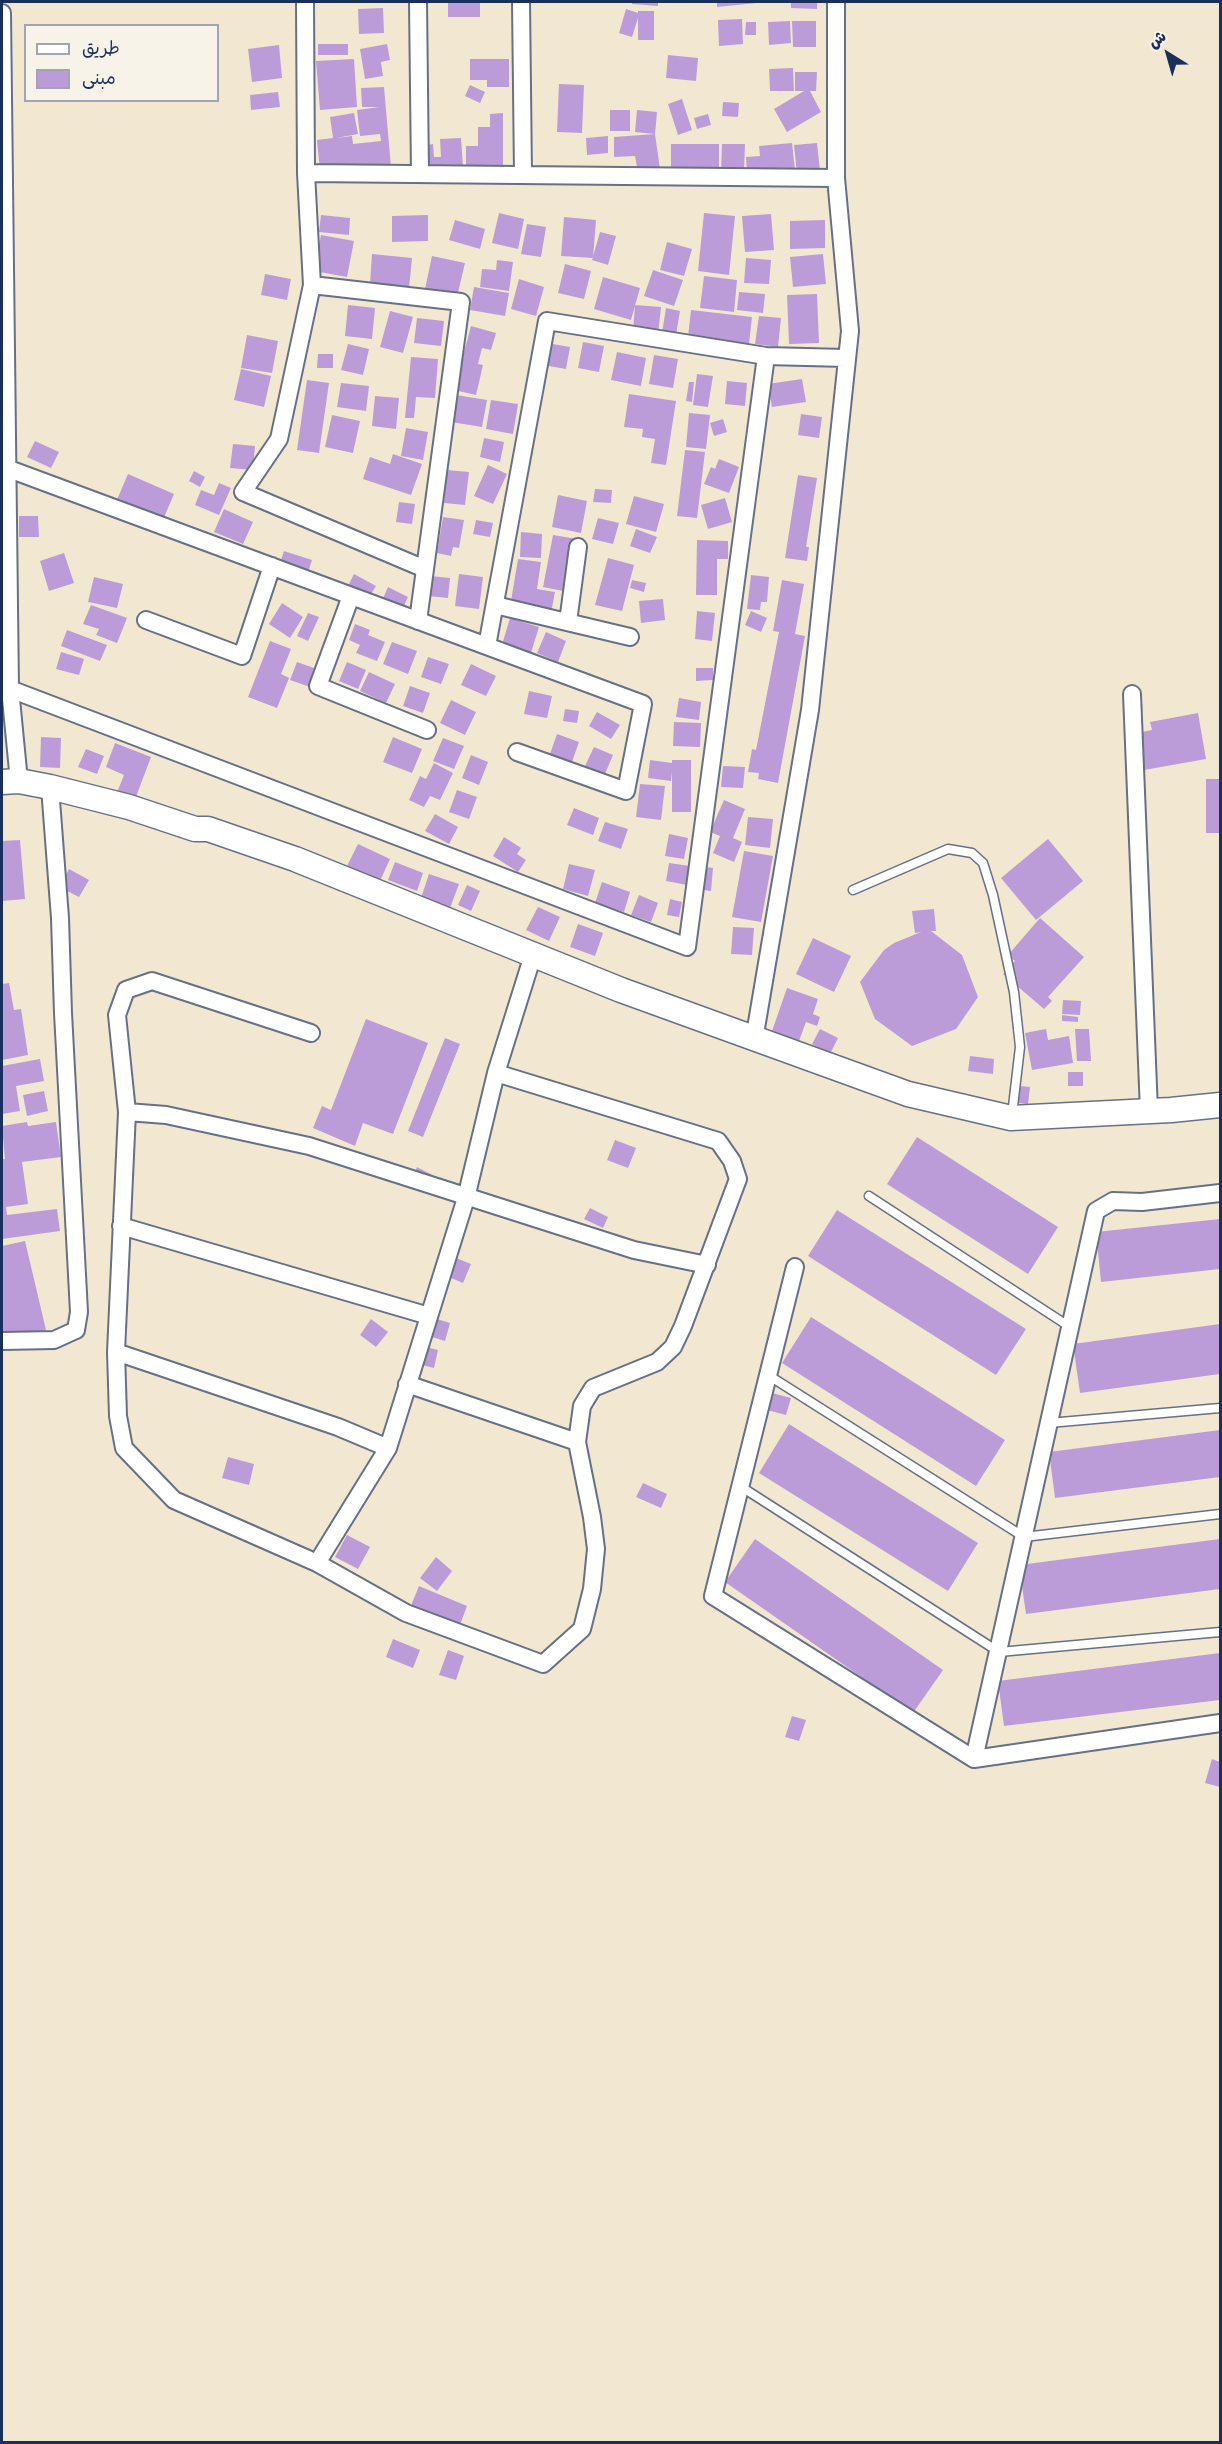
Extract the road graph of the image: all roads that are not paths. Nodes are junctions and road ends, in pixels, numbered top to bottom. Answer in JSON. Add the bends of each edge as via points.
{"nodes":[{"id":1,"x":305,"y":2,"type":"edge"},
{"id":2,"x":418,"y":2,"type":"edge"},
{"id":3,"x":521,"y":2,"type":"edge"},
{"id":4,"x":836,"y":2,"type":"edge"},
{"id":5,"x":2,"y":13,"type":"edge"},
{"id":6,"x":3,"y":173,"type":"edge"},
{"id":7,"x":306,"y":173,"type":"junction"},
{"id":8,"x":420,"y":174,"type":"junction"},
{"id":9,"x":523,"y":175,"type":"junction"},
{"id":10,"x":837,"y":178,"type":"junction"},
{"id":11,"x":312,"y":285,"type":"junction"},
{"id":12,"x":4,"y":322,"type":"edge"},
{"id":13,"x":766,"y":356,"type":"junction"},
{"id":14,"x":846,"y":358,"type":"junction"},
{"id":15,"x":5,"y":469,"type":"edge"},
{"id":16,"x":578,"y":547,"type":"dead end"},
{"id":17,"x":272,"y":566,"type":"junction"},
{"id":18,"x":425,"y":569,"type":"junction"},
{"id":19,"x":351,"y":596,"type":"junction"},
{"id":20,"x":495,"y":605,"type":"junction"},
{"id":21,"x":146,"y":620,"type":"dead end"},
{"id":22,"x":418,"y":621,"type":"junction"},
{"id":23,"x":568,"y":622,"type":"junction"},
{"id":24,"x":630,"y":637,"type":"dead end"},
{"id":25,"x":487,"y":646,"type":"junction"},
{"id":26,"x":10,"y":689,"type":"junction"},
{"id":27,"x":1132,"y":694,"type":"dead end"},
{"id":28,"x":427,"y":730,"type":"dead end"},
{"id":29,"x":517,"y":752,"type":"dead end"},
{"id":30,"x":10,"y":782,"type":"edge"},
{"id":31,"x":50,"y":787,"type":"junction"},
{"id":32,"x":853,"y":890,"type":"dead end"},
{"id":33,"x":532,"y":955,"type":"junction"},
{"id":34,"x":311,"y":1033,"type":"dead end"},
{"id":35,"x":754,"y":1040,"type":"junction"},
{"id":36,"x":496,"y":1073,"type":"junction"},
{"id":37,"x":1221,"y":1105,"type":"edge"},
{"id":38,"x":1149,"y":1111,"type":"junction"},
{"id":39,"x":127,"y":1112,"type":"junction"},
{"id":40,"x":1011,"y":1118,"type":"junction"},
{"id":41,"x":1221,"y":1193,"type":"edge"},
{"id":42,"x":869,"y":1196,"type":"dead end"},
{"id":43,"x":466,"y":1198,"type":"junction"},
{"id":44,"x":121,"y":1226,"type":"junction"},
{"id":45,"x":707,"y":1265,"type":"junction"},
{"id":46,"x":795,"y":1267,"type":"dead end"},
{"id":47,"x":429,"y":1316,"type":"junction"},
{"id":48,"x":1070,"y":1327,"type":"junction"},
{"id":49,"x":2,"y":1341,"type":"edge"},
{"id":50,"x":116,"y":1352,"type":"junction"},
{"id":51,"x":768,"y":1375,"type":"junction"},
{"id":52,"x":408,"y":1384,"type":"junction"},
{"id":53,"x":1221,"y":1407,"type":"edge"},
{"id":54,"x":1049,"y":1423,"type":"junction"},
{"id":55,"x":577,"y":1442,"type":"junction"},
{"id":56,"x":388,"y":1448,"type":"junction"},
{"id":57,"x":740,"y":1486,"type":"junction"},
{"id":58,"x":1221,"y":1514,"type":"edge"},
{"id":59,"x":1024,"y":1537,"type":"junction"},
{"id":60,"x":317,"y":1563,"type":"junction"},
{"id":61,"x":1221,"y":1632,"type":"edge"},
{"id":62,"x":999,"y":1652,"type":"junction"},
{"id":63,"x":1221,"y":1723,"type":"edge"},
{"id":64,"x":975,"y":1759,"type":"junction"}],
"edges":[{"from":1,"to":7,"type":"street"},
{"from":2,"to":8,"type":"street"},
{"from":3,"to":9,"type":"street"},
{"from":4,"to":10,"type":"street"},
{"from":5,"to":6,"type":"street"},
{"from":6,"to":12,"type":"street"},
{"from":7,"to":8,"type":"street"},
{"from":7,"to":11,"type":"street"},
{"from":8,"to":9,"type":"street"},
{"from":9,"to":10,"type":"street"},
{"from":10,"to":14,"type":"street","via":[[850,332]]},
{"from":11,"to":18,"type":"street","via":[[279,439],[243,492]]},
{"from":11,"to":18,"type":"street","via":[[461,302]]},
{"from":12,"to":15,"type":"street"},
{"from":13,"to":14,"type":"street"},
{"from":13,"to":20,"type":"street","via":[[547,321]]},
{"from":13,"to":26,"type":"street","via":[[687,946]]},
{"from":14,"to":35,"type":"street","via":[[810,710]]},
{"from":15,"to":17,"type":"street"},
{"from":15,"to":26,"type":"street"},
{"from":16,"to":23,"type":"street"},
{"from":17,"to":19,"type":"street"},
{"from":17,"to":21,"type":"street","via":[[242,656]]},
{"from":18,"to":22,"type":"street"},
{"from":19,"to":22,"type":"street"},
{"from":19,"to":28,"type":"street","via":[[318,686]]},
{"from":20,"to":23,"type":"street"},
{"from":20,"to":25,"type":"street"},
{"from":22,"to":25,"type":"street"},
{"from":23,"to":24,"type":"street"},
{"from":25,"to":29,"type":"street","via":[[643,704],[626,791]]},
{"from":26,"to":30,"type":"street"},
{"from":27,"to":38,"type":"street"},
{"from":30,"to":31,"type":"main road"},
{"from":31,"to":33,"type":"main road","via":[[195,829],[208,829],[295,859]]},
{"from":31,"to":49,"type":"street","via":[[79,1311],[75,1329],[54,1340]]},
{"from":32,"to":40,"type":"lane","via":[[948,849],[972,853],[983,863],[1014,992],[1020,1047]]},
{"from":33,"to":35,"type":"main road"},
{"from":33,"to":36,"type":"street"},
{"from":34,"to":39,"type":"street","via":[[152,981],[126,990],[117,1015]]},
{"from":35,"to":40,"type":"main road","via":[[908,1095]]},
{"from":36,"to":43,"type":"street"},
{"from":36,"to":45,"type":"street","via":[[718,1142],[732,1161],[738,1179]]},
{"from":37,"to":38,"type":"main road"},
{"from":38,"to":40,"type":"main road"},
{"from":39,"to":43,"type":"street","via":[[166,1115],[309,1146]]},
{"from":39,"to":44,"type":"street"},
{"from":41,"to":48,"type":"street","via":[[1113,1202],[1096,1211]]},
{"from":42,"to":48,"type":"lane"},
{"from":43,"to":45,"type":"street","via":[[634,1250]]},
{"from":43,"to":47,"type":"street"},
{"from":44,"to":47,"type":"street"},
{"from":44,"to":50,"type":"street"},
{"from":45,"to":55,"type":"street","via":[[673,1347],[657,1362],[593,1388],[582,1406]]},
{"from":46,"to":51,"type":"street"},
{"from":47,"to":52,"type":"street"},
{"from":48,"to":54,"type":"street"},
{"from":50,"to":56,"type":"street","via":[[338,1427]]},
{"from":50,"to":60,"type":"street","via":[[118,1416],[124,1448],[174,1500]]},
{"from":51,"to":57,"type":"street"},
{"from":51,"to":59,"type":"lane"},
{"from":52,"to":55,"type":"street"},
{"from":52,"to":56,"type":"street"},
{"from":53,"to":54,"type":"lane"},
{"from":54,"to":59,"type":"street"},
{"from":55,"to":60,"type":"street","via":[[596,1549],[592,1589],[582,1629],[543,1664],[405,1613]]},
{"from":56,"to":60,"type":"street"},
{"from":57,"to":62,"type":"lane"},
{"from":57,"to":64,"type":"street","via":[[713,1596]]},
{"from":58,"to":59,"type":"lane"},
{"from":59,"to":62,"type":"street"},
{"from":61,"to":62,"type":"lane"},
{"from":62,"to":64,"type":"street"},
{"from":63,"to":64,"type":"street"}]}
